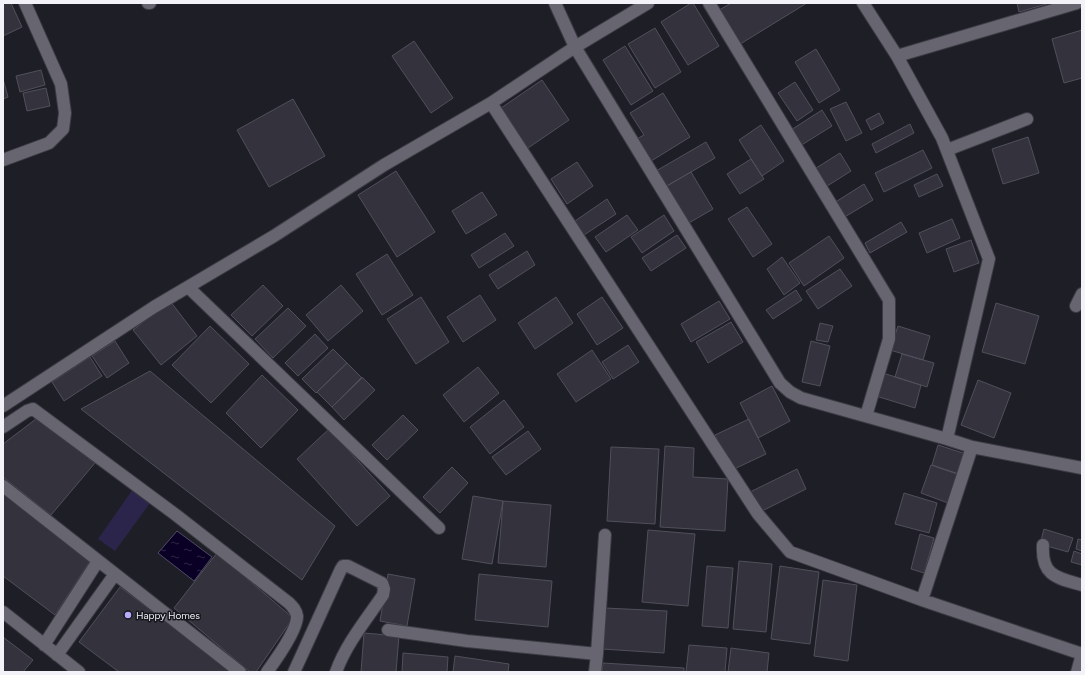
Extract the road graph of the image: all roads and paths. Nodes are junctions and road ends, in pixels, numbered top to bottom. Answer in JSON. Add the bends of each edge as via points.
{"nodes":[{"id":1,"x":25,"y":3,"type":"edge"},
{"id":2,"x":555,"y":3,"type":"edge"},
{"id":3,"x":648,"y":3,"type":"edge"},
{"id":4,"x":709,"y":3,"type":"edge"},
{"id":5,"x":863,"y":3,"type":"edge"},
{"id":6,"x":1078,"y":3,"type":"edge"},
{"id":7,"x":575,"y":47,"type":"junction"},
{"id":8,"x":897,"y":56,"type":"junction"},
{"id":9,"x":491,"y":103,"type":"junction"},
{"id":10,"x":1027,"y":119,"type":"dead end"},
{"id":11,"x":947,"y":150,"type":"junction"},
{"id":12,"x":3,"y":160,"type":"edge"},
{"id":13,"x":188,"y":287,"type":"junction"},
{"id":14,"x":1082,"y":294,"type":"edge"},
{"id":15,"x":1076,"y":306,"type":"dead end"},
{"id":16,"x":3,"y":406,"type":"edge"},
{"id":17,"x":866,"y":416,"type":"junction"},
{"id":18,"x":3,"y":427,"type":"edge"},
{"id":19,"x":947,"y":439,"type":"junction"},
{"id":20,"x":972,"y":447,"type":"junction"},
{"id":21,"x":1082,"y":468,"type":"edge"},
{"id":22,"x":3,"y":486,"type":"edge"},
{"id":23,"x":439,"y":528,"type":"dead end"},
{"id":24,"x":605,"y":535,"type":"dead end"},
{"id":25,"x":1043,"y":545,"type":"dead end"},
{"id":26,"x":98,"y":561,"type":"junction"},
{"id":27,"x":115,"y":574,"type":"junction"},
{"id":28,"x":1082,"y":585,"type":"edge"},
{"id":29,"x":922,"y":600,"type":"junction"},
{"id":30,"x":3,"y":612,"type":"edge"},
{"id":31,"x":388,"y":630,"type":"dead end"},
{"id":32,"x":44,"y":645,"type":"junction"},
{"id":33,"x":597,"y":654,"type":"junction"},
{"id":34,"x":57,"y":655,"type":"junction"},
{"id":35,"x":73,"y":670,"type":"edge"},
{"id":36,"x":240,"y":672,"type":"edge"},
{"id":37,"x":267,"y":672,"type":"edge"},
{"id":38,"x":294,"y":672,"type":"edge"},
{"id":39,"x":336,"y":672,"type":"edge"},
{"id":40,"x":595,"y":672,"type":"edge"},
{"id":41,"x":1077,"y":672,"type":"edge"}],
"edges":[{"from":1,"to":12,"type":"street","via":[[61,84],[65,113],[62,129],[49,143]]},
{"from":2,"to":7,"type":"street"},
{"from":3,"to":7,"type":"street"},
{"from":4,"to":17,"type":"street","via":[[889,300],[889,339]]},
{"from":5,"to":8,"type":"street"},
{"from":6,"to":8,"type":"street"},
{"from":7,"to":9,"type":"street"},
{"from":7,"to":17,"type":"street","via":[[780,383],[801,398]]},
{"from":8,"to":11,"type":"street"},
{"from":9,"to":13,"type":"street","via":[[384,165],[274,236]]},
{"from":9,"to":29,"type":"street","via":[[758,514],[790,552]]},
{"from":10,"to":11,"type":"street"},
{"from":11,"to":19,"type":"street","via":[[989,259]]},
{"from":13,"to":16,"type":"street"},
{"from":13,"to":23,"type":"street"},
{"from":14,"to":15,"type":"street"},
{"from":17,"to":19,"type":"street"},
{"from":18,"to":37,"type":"street","via":[[33,409],[289,603],[297,614],[297,621]]},
{"from":19,"to":20,"type":"street"},
{"from":20,"to":21,"type":"street"},
{"from":20,"to":29,"type":"street"},
{"from":22,"to":26,"type":"street"},
{"from":24,"to":33,"type":"street"},
{"from":25,"to":28,"type":"street","via":[[1042,555],[1048,571],[1059,579]]},
{"from":26,"to":27,"type":"street"},
{"from":26,"to":32,"type":"street"},
{"from":27,"to":34,"type":"street"},
{"from":27,"to":36,"type":"street"},
{"from":29,"to":41,"type":"street","via":[[1082,654]]},
{"from":30,"to":32,"type":"street"},
{"from":31,"to":33,"type":"street"},
{"from":32,"to":34,"type":"street"},
{"from":33,"to":40,"type":"street"},
{"from":34,"to":35,"type":"street"},
{"from":38,"to":39,"type":"street","via":[[341,569],[348,566],[382,583],[384,589],[383,595],[347,648]]}]}
